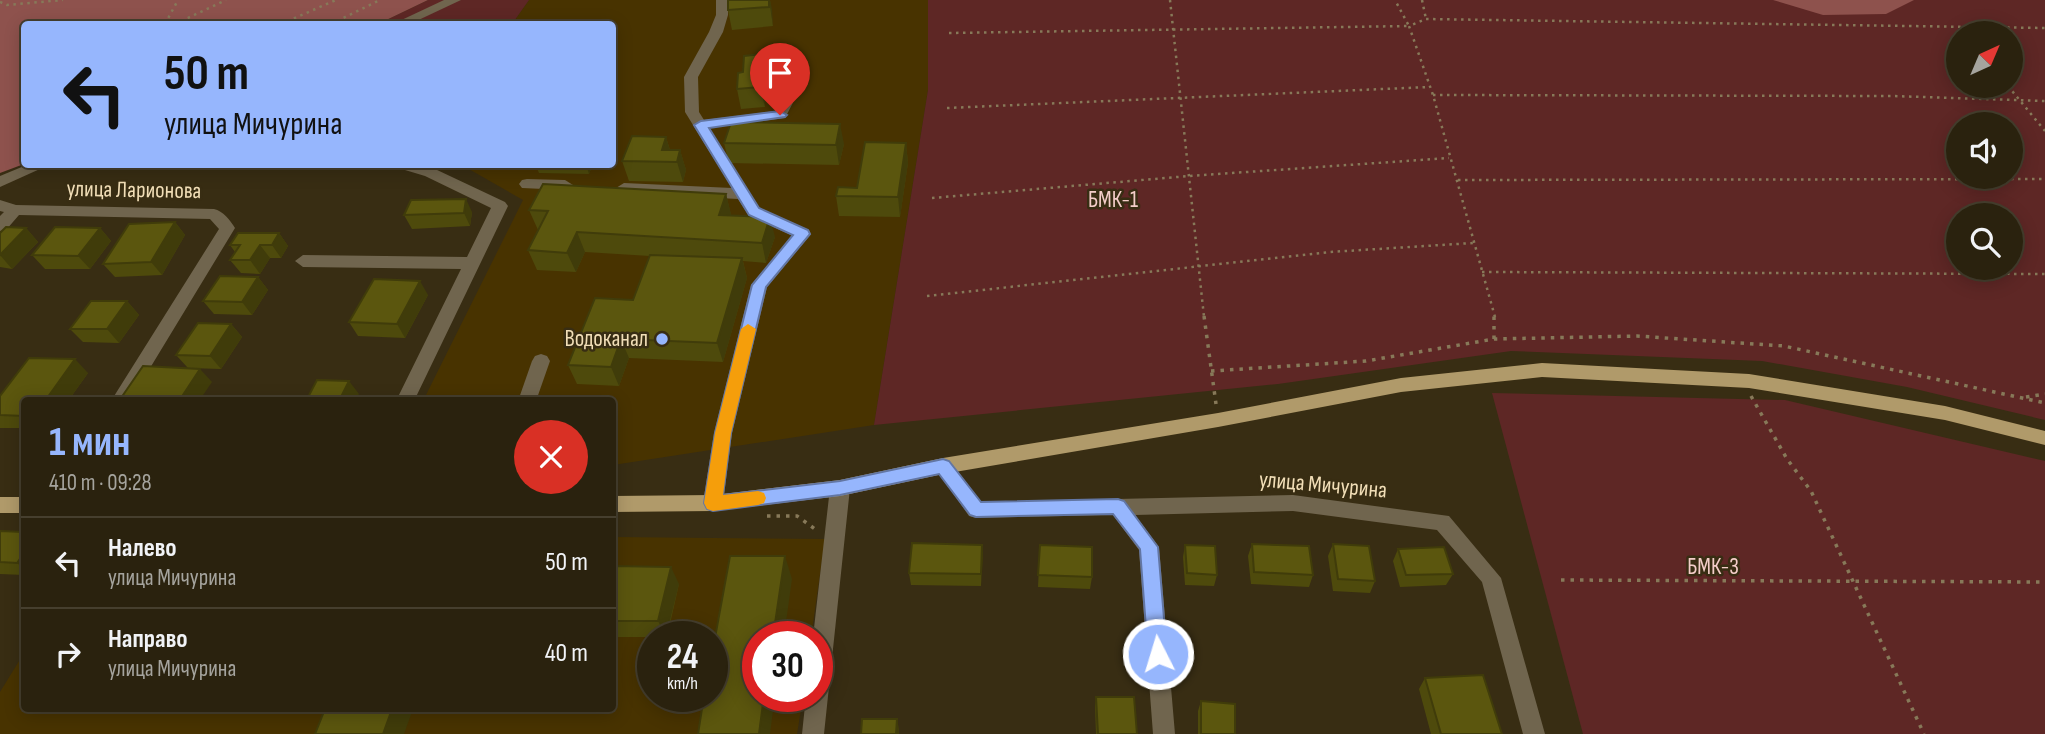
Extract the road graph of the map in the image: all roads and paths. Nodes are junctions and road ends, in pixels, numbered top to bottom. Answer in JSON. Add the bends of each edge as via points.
{"nodes":[{"id":1,"x":63,"y":0,"type":"edge"},
{"id":2,"x":178,"y":0,"type":"edge"},
{"id":3,"x":226,"y":0,"type":"edge"},
{"id":4,"x":336,"y":0,"type":"edge"},
{"id":5,"x":380,"y":0,"type":"edge"},
{"id":6,"x":455,"y":0,"type":"edge"},
{"id":7,"x":1170,"y":0,"type":"edge"},
{"id":8,"x":1395,"y":0,"type":"edge"},
{"id":9,"x":1422,"y":0,"type":"edge"},
{"id":10,"x":0,"y":2,"type":"edge"},
{"id":11,"x":726,"y":3,"type":"edge"},
{"id":12,"x":1426,"y":19,"type":"junction"},
{"id":13,"x":167,"y":21,"type":"edge"},
{"id":14,"x":181,"y":21,"type":"edge"},
{"id":15,"x":288,"y":21,"type":"edge"},
{"id":16,"x":337,"y":21,"type":"edge"},
{"id":17,"x":407,"y":21,"type":"edge"},
{"id":18,"x":1409,"y":26,"type":"junction"},
{"id":19,"x":1946,"y":28,"type":"edge"},
{"id":20,"x":2023,"y":28,"type":"edge"},
{"id":21,"x":2045,"y":28,"type":"edge"},
{"id":22,"x":1174,"y":29,"type":"junction"},
{"id":23,"x":949,"y":33,"type":"dead end"},
{"id":24,"x":1429,"y":87,"type":"junction"},
{"id":25,"x":792,"y":91,"type":"dead end"},
{"id":26,"x":1433,"y":95,"type":"junction"},
{"id":27,"x":1181,"y":98,"type":"junction"},
{"id":28,"x":2018,"y":98,"type":"edge"},
{"id":29,"x":2020,"y":101,"type":"junction"},
{"id":30,"x":2045,"y":102,"type":"edge"},
{"id":31,"x":947,"y":108,"type":"dead end"},
{"id":32,"x":701,"y":125,"type":"junction"},
{"id":33,"x":2045,"y":131,"type":"edge"},
{"id":34,"x":1449,"y":158,"type":"junction"},
{"id":35,"x":34,"y":168,"type":"edge"},
{"id":36,"x":415,"y":168,"type":"edge"},
{"id":37,"x":1188,"y":176,"type":"junction"},
{"id":38,"x":2045,"y":179,"type":"edge"},
{"id":39,"x":1458,"y":180,"type":"junction"},
{"id":40,"x":0,"y":182,"type":"edge"},
{"id":41,"x":527,"y":184,"type":"dead end"},
{"id":42,"x":581,"y":186,"type":"edge"},
{"id":43,"x":608,"y":188,"type":"edge"},
{"id":44,"x":743,"y":194,"type":"junction"},
{"id":45,"x":932,"y":198,"type":"dead end"},
{"id":46,"x":7,"y":207,"type":"edge"},
{"id":47,"x":0,"y":226,"type":"edge"},
{"id":48,"x":1473,"y":243,"type":"junction"},
{"id":49,"x":303,"y":261,"type":"dead end"},
{"id":50,"x":474,"y":263,"type":"junction"},
{"id":51,"x":1197,"y":268,"type":"junction"},
{"id":52,"x":1482,"y":272,"type":"junction"},
{"id":53,"x":2045,"y":274,"type":"edge"},
{"id":54,"x":927,"y":296,"type":"dead end"},
{"id":55,"x":1494,"y":339,"type":"dead end"},
{"id":56,"x":541,"y":361,"type":"dead end"},
{"id":57,"x":1749,"y":381,"type":"junction"},
{"id":58,"x":2045,"y":394,"type":"edge"},
{"id":59,"x":122,"y":397,"type":"edge"},
{"id":60,"x":407,"y":397,"type":"edge"},
{"id":61,"x":528,"y":397,"type":"edge"},
{"id":62,"x":2025,"y":397,"type":"dead end"},
{"id":63,"x":1218,"y":419,"type":"junction"},
{"id":64,"x":2045,"y":438,"type":"edge"},
{"id":65,"x":943,"y":466,"type":"junction"},
{"id":66,"x":840,"y":488,"type":"junction"},
{"id":67,"x":713,"y":503,"type":"junction"},
{"id":68,"x":616,"y":504,"type":"edge"},
{"id":69,"x":0,"y":505,"type":"edge"},
{"id":70,"x":21,"y":505,"type":"edge"},
{"id":71,"x":1118,"y":507,"type":"junction"},
{"id":72,"x":1561,"y":580,"type":"dead end"},
{"id":73,"x":1854,"y":581,"type":"junction"},
{"id":74,"x":2045,"y":582,"type":"edge"},
{"id":75,"x":825,"y":621,"type":"edge"},
{"id":76,"x":815,"y":712,"type":"edge"},
{"id":77,"x":813,"y":734,"type":"edge"},
{"id":78,"x":1164,"y":734,"type":"edge"},
{"id":79,"x":1534,"y":734,"type":"edge"},
{"id":80,"x":1924,"y":734,"type":"edge"}],
"edges":[{"from":1,"to":10,"type":"path"},
{"from":2,"to":13,"type":"path"},
{"from":3,"to":14,"type":"path"},
{"from":4,"to":15,"type":"path"},
{"from":5,"to":16,"type":"path"},
{"from":6,"to":17,"type":"street"},
{"from":7,"to":22,"type":"path"},
{"from":8,"to":18,"type":"path"},
{"from":9,"to":12,"type":"path"},
{"from":11,"to":32,"type":"street","via":[[691,77],[692,112]]},
{"from":12,"to":18,"type":"path"},
{"from":12,"to":19,"type":"path"},
{"from":18,"to":22,"type":"path"},
{"from":18,"to":24,"type":"path"},
{"from":20,"to":21,"type":"path"},
{"from":22,"to":23,"type":"path"},
{"from":22,"to":27,"type":"path"},
{"from":24,"to":26,"type":"path"},
{"from":24,"to":27,"type":"path"},
{"from":25,"to":32,"type":"street","via":[[780,115]]},
{"from":26,"to":29,"type":"path","via":[[1892,96]]},
{"from":26,"to":34,"type":"path"},
{"from":27,"to":31,"type":"path"},
{"from":27,"to":37,"type":"path"},
{"from":28,"to":29,"type":"path"},
{"from":29,"to":30,"type":"path"},
{"from":29,"to":33,"type":"path"},
{"from":32,"to":44,"type":"street"},
{"from":34,"to":37,"type":"path"},
{"from":34,"to":39,"type":"path"},
{"from":35,"to":40,"type":"street"},
{"from":36,"to":50,"type":"street","via":[[500,206]]},
{"from":37,"to":45,"type":"path"},
{"from":37,"to":51,"type":"path"},
{"from":38,"to":39,"type":"path"},
{"from":39,"to":48,"type":"path"},
{"from":41,"to":42,"type":"street"},
{"from":43,"to":44,"type":"street"},
{"from":44,"to":67,"type":"street","via":[[754,212],[803,234],[759,285],[723,433]]},
{"from":46,"to":47,"type":"street"},
{"from":46,"to":59,"type":"street","name":"улица Ларионова","via":[[214,214],[226,228]]},
{"from":48,"to":51,"type":"path","via":[[1330,252]]},
{"from":48,"to":52,"type":"path"},
{"from":49,"to":50,"type":"street"},
{"from":50,"to":60,"type":"street"},
{"from":51,"to":54,"type":"path"},
{"from":51,"to":63,"type":"path"},
{"from":52,"to":53,"type":"path"},
{"from":52,"to":55,"type":"path","via":[[1496,322]]},
{"from":56,"to":61,"type":"street"},
{"from":57,"to":63,"type":"main road","via":[[1542,369],[1401,384]]},
{"from":57,"to":64,"type":"main road","via":[[1945,414]]},
{"from":57,"to":73,"type":"path","via":[[1752,400],[1811,491]]},
{"from":58,"to":62,"type":"path"},
{"from":63,"to":65,"type":"main road"},
{"from":65,"to":66,"type":"main road"},
{"from":65,"to":71,"type":"street","name":"улица Мичурина","via":[[976,510]]},
{"from":66,"to":67,"type":"main road"},
{"from":66,"to":75,"type":"street"},
{"from":67,"to":68,"type":"main road"},
{"from":69,"to":70,"type":"main road"},
{"from":71,"to":78,"type":"street","via":[[1149,547]]},
{"from":71,"to":79,"type":"street","name":"улица Мичурина","via":[[1293,503],[1442,522],[1491,578]]},
{"from":72,"to":73,"type":"path"},
{"from":73,"to":74,"type":"path"},
{"from":73,"to":80,"type":"path"},
{"from":76,"to":77,"type":"street"}]}
